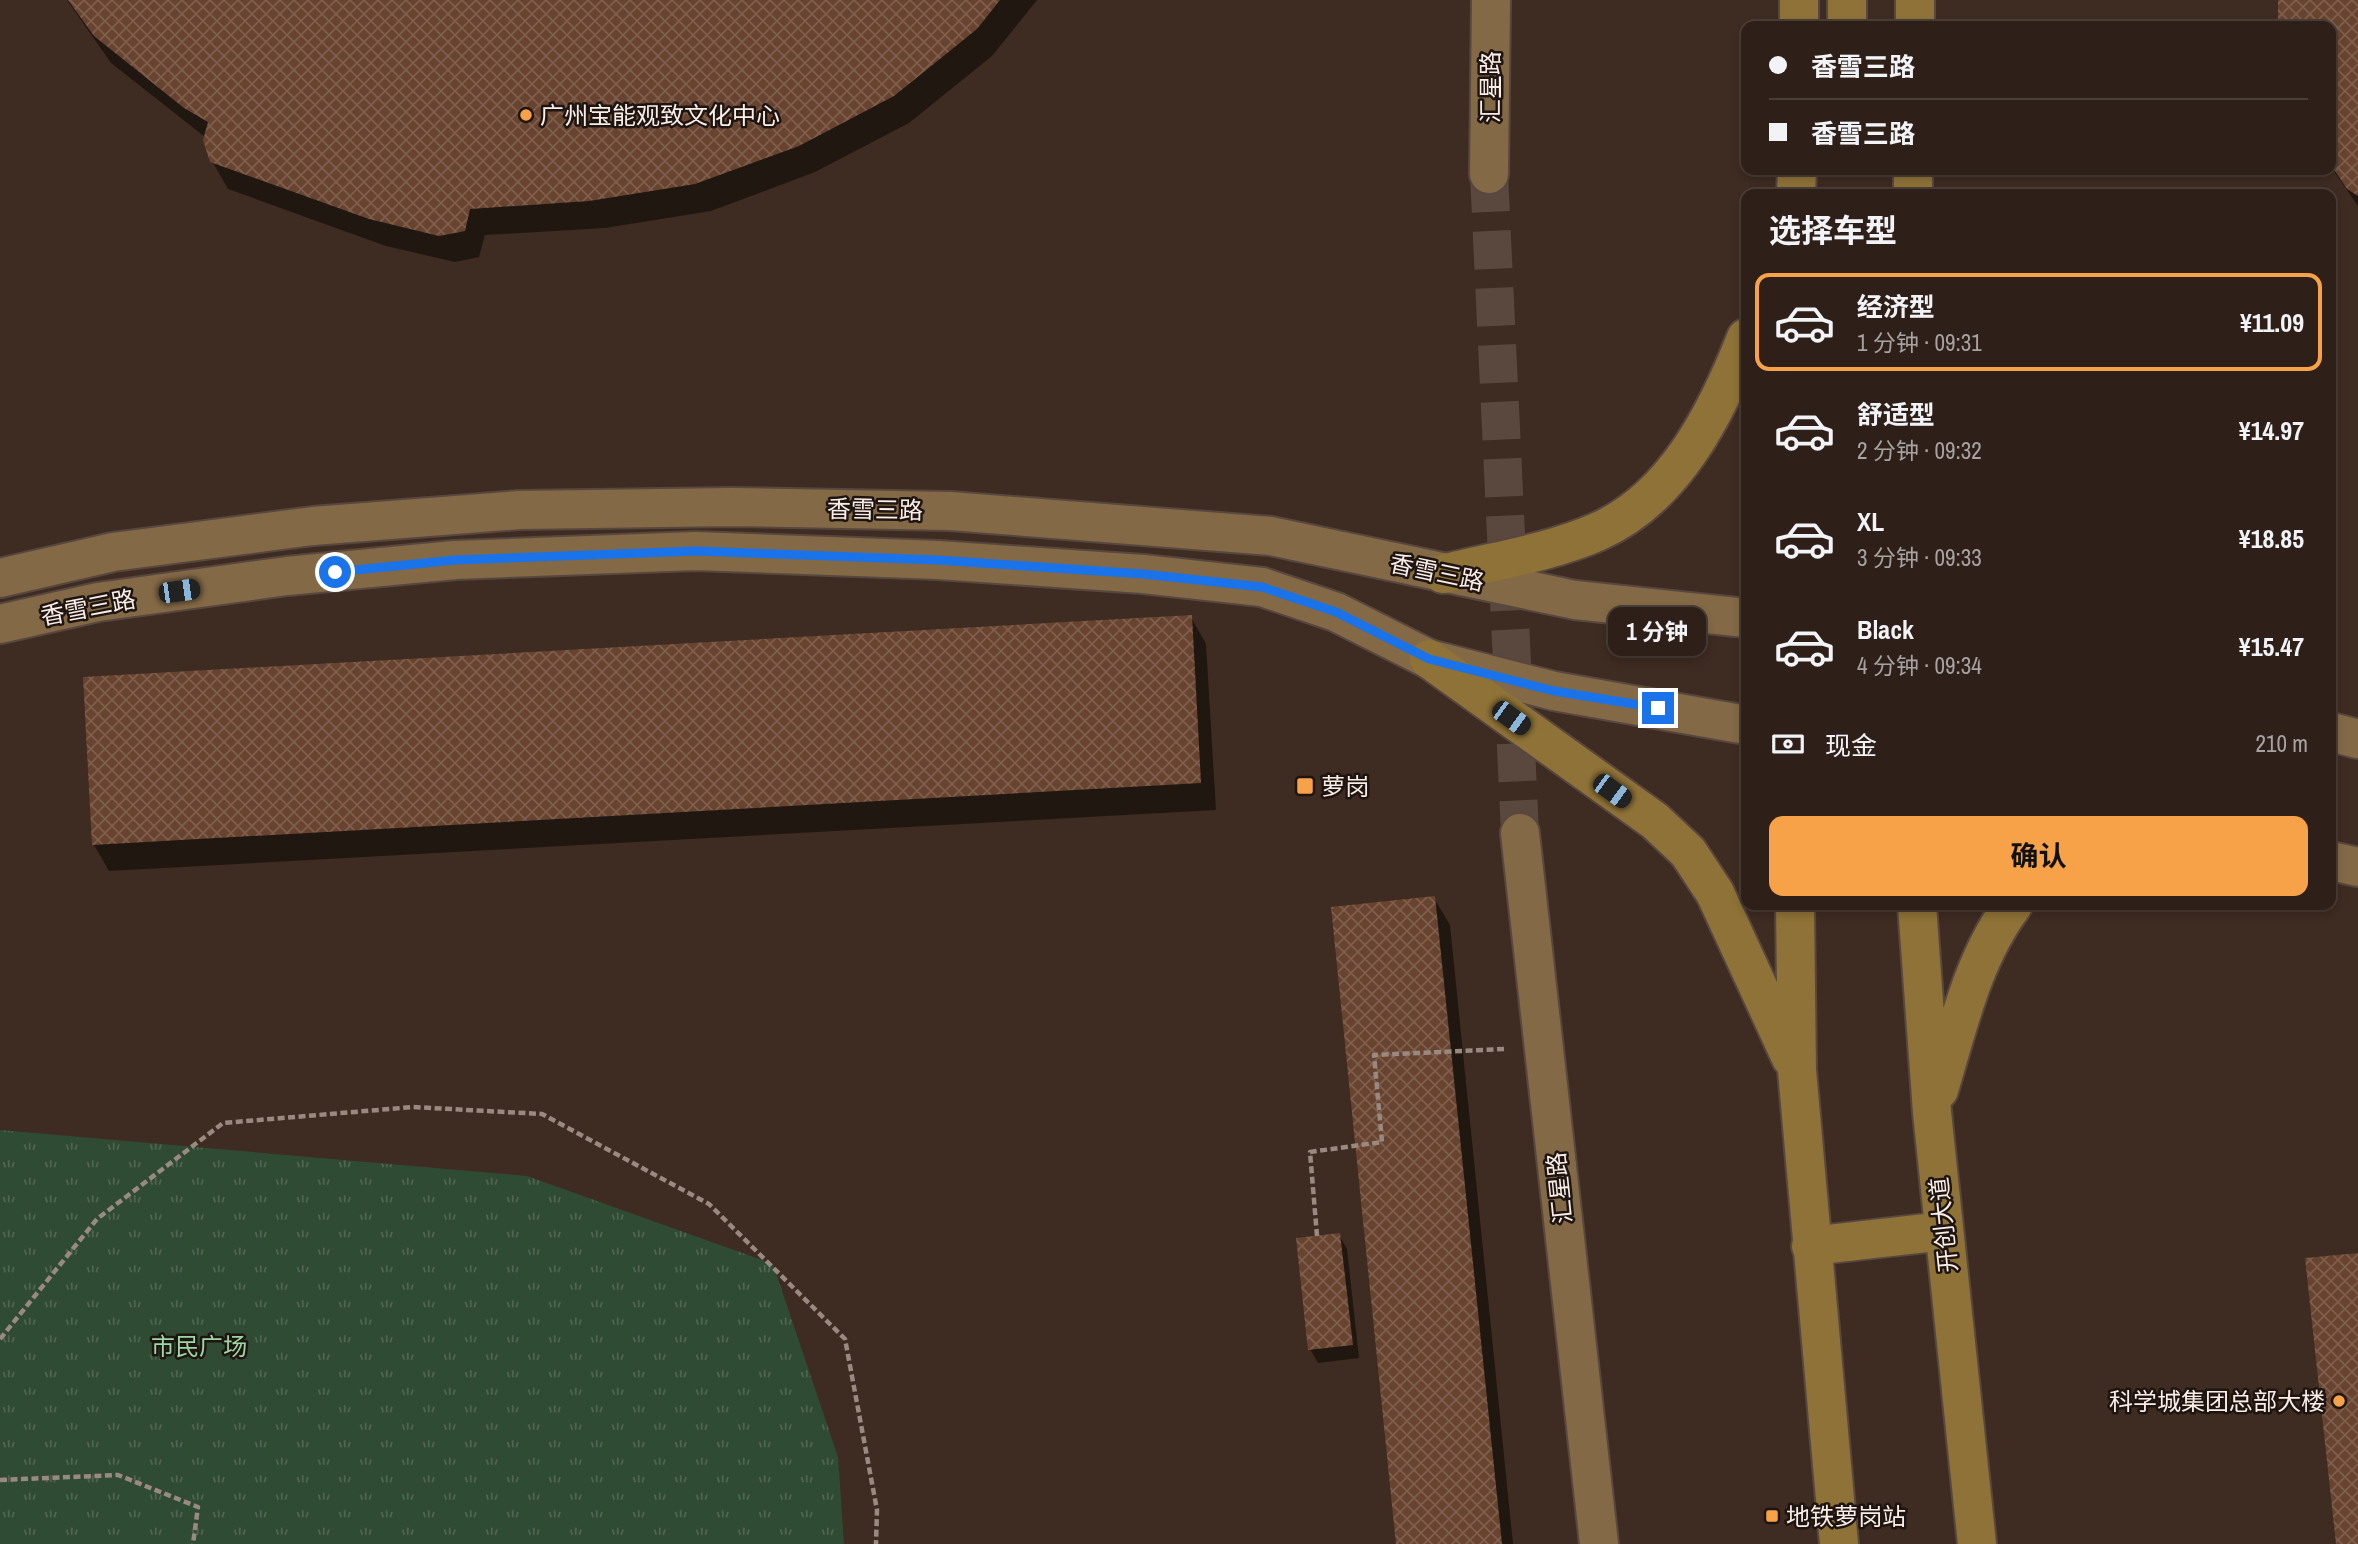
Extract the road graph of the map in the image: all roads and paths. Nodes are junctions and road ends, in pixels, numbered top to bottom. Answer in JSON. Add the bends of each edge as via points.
{"nodes":[{"id":1,"x":1491,"y":0,"type":"edge"},
{"id":2,"x":1799,"y":0,"type":"edge"},
{"id":3,"x":1847,"y":0,"type":"edge"},
{"id":4,"x":1799,"y":21,"type":"edge"},
{"id":5,"x":1847,"y":21,"type":"edge"},
{"id":6,"x":1489,"y":174,"type":"tunnel mouth"},
{"id":7,"x":1741,"y":349,"type":"edge"},
{"id":8,"x":1443,"y":574,"type":"junction"},
{"id":9,"x":0,"y":578,"type":"edge"},
{"id":10,"x":1741,"y":617,"type":"edge"},
{"id":11,"x":0,"y":624,"type":"edge"},
{"id":12,"x":1429,"y":659,"type":"junction"},
{"id":13,"x":1741,"y":724,"type":"edge"},
{"id":14,"x":2336,"y":733,"type":"edge"},
{"id":15,"x":2358,"y":738,"type":"edge"},
{"id":16,"x":1520,"y":833,"type":"tunnel mouth"},
{"id":17,"x":2336,"y":862,"type":"edge"},
{"id":18,"x":2358,"y":867,"type":"edge"},
{"id":19,"x":1795,"y":910,"type":"edge"},
{"id":20,"x":1917,"y":910,"type":"edge"},
{"id":21,"x":2009,"y":910,"type":"edge"},
{"id":22,"x":1543,"y":1047,"type":"junction"},
{"id":23,"x":1797,"y":1070,"type":"junction"},
{"id":24,"x":1933,"y":1112,"type":"junction"},
{"id":25,"x":1944,"y":1231,"type":"junction"},
{"id":26,"x":1317,"y":1236,"type":"dead end"},
{"id":27,"x":1811,"y":1246,"type":"junction"},
{"id":28,"x":0,"y":1339,"type":"edge"},
{"id":29,"x":0,"y":1479,"type":"edge"},
{"id":30,"x":193,"y":1544,"type":"edge"},
{"id":31,"x":876,"y":1544,"type":"edge"},
{"id":32,"x":1599,"y":1544,"type":"edge"},
{"id":33,"x":1839,"y":1544,"type":"edge"},
{"id":34,"x":1977,"y":1544,"type":"edge"}],
"edges":[{"from":1,"to":6,"type":"main road","name":"汇星路"},
{"from":2,"to":4,"type":"main road"},
{"from":3,"to":5,"type":"main road"},
{"from":7,"to":8,"type":"main road","via":[[1711,418],[1641,506],[1598,531]]},
{"from":8,"to":9,"type":"main road","name":"香雪三路","via":[[1271,536],[950,511],[732,506],[519,510],[313,526],[113,552]]},
{"from":8,"to":10,"type":"main road","name":"香雪三路","via":[[1575,600]]},
{"from":11,"to":12,"type":"main road","name":"香雪三路","via":[[98,602],[288,576],[455,560],[696,551],[937,560],[1262,587],[1336,612]]},
{"from":12,"to":13,"type":"main road","name":"香雪三路","via":[[1554,691]]},
{"from":12,"to":23,"type":"main road","via":[[1655,821],[1688,852],[1715,893]]},
{"from":14,"to":15,"type":"main road"},
{"from":16,"to":22,"type":"main road","name":"汇星路"},
{"from":17,"to":18,"type":"main road"},
{"from":19,"to":23,"type":"main road"},
{"from":20,"to":24,"type":"main road","name":"开创大道"},
{"from":21,"to":24,"type":"main road","via":[[1988,943]]},
{"from":22,"to":26,"type":"path","via":[[1374,1055],[1382,1142],[1310,1152]]},
{"from":22,"to":32,"type":"main road","name":"汇星路"},
{"from":23,"to":27,"type":"main road"},
{"from":24,"to":25,"type":"main road","name":"开创大道"},
{"from":25,"to":27,"type":"main road"},
{"from":25,"to":34,"type":"main road","name":"开创大道"},
{"from":27,"to":33,"type":"main road"},
{"from":28,"to":31,"type":"path","via":[[97,1219],[223,1123],[413,1107],[542,1114],[709,1203],[845,1339],[877,1510]]},
{"from":29,"to":30,"type":"path","via":[[118,1475],[198,1507]]}]}
